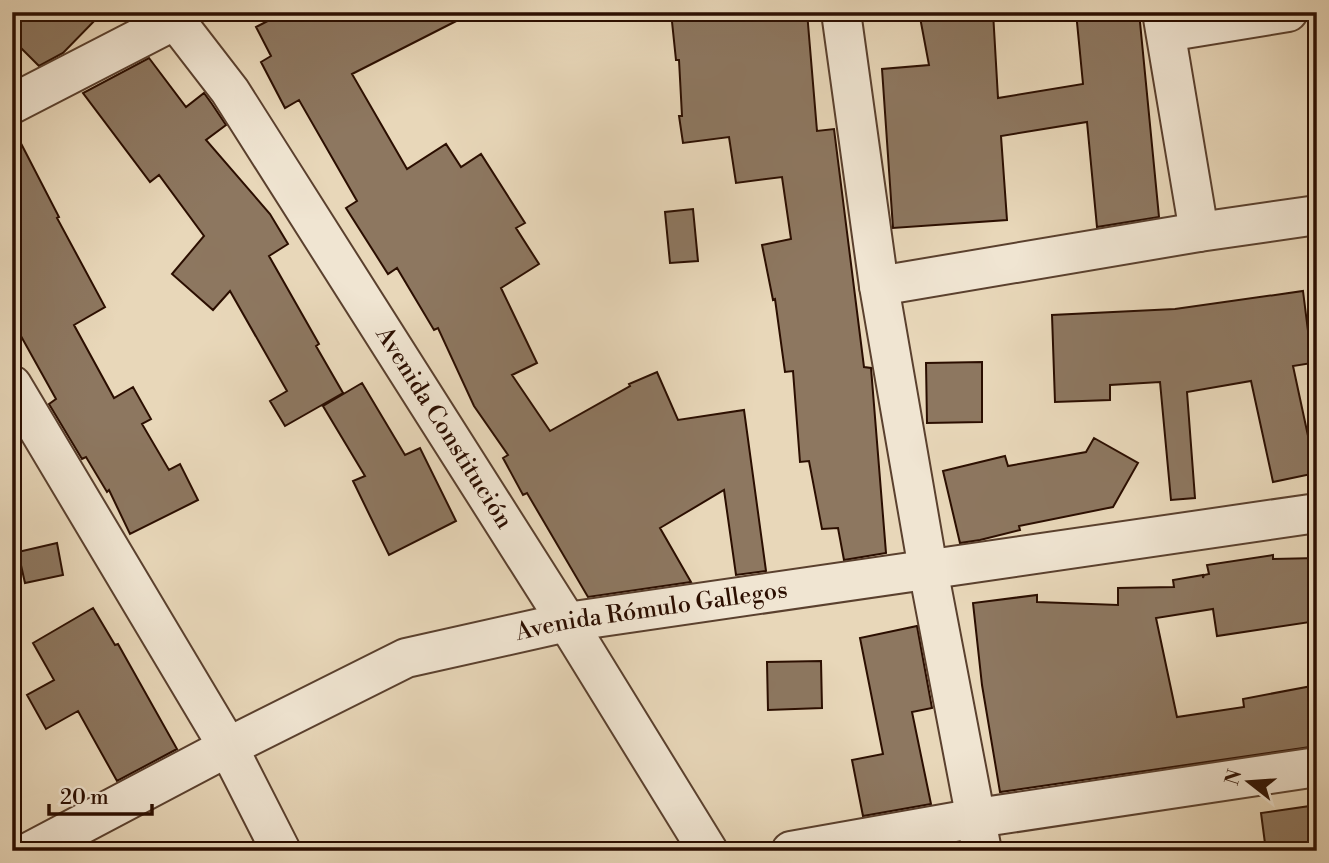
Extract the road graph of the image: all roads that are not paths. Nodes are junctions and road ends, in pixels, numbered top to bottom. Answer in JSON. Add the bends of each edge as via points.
{"nodes":[{"id":1,"x":841,"y":12,"type":"edge"},
{"id":2,"x":1288,"y":12,"type":"edge"},
{"id":3,"x":172,"y":16,"type":"edge"},
{"id":4,"x":1164,"y":22,"type":"edge"},
{"id":5,"x":12,"y":104,"type":"edge"},
{"id":6,"x":1317,"y":215,"type":"edge"},
{"id":7,"x":1199,"y":232,"type":"junction"},
{"id":8,"x":879,"y":285,"type":"junction"},
{"id":9,"x":12,"y":385,"type":"edge"},
{"id":10,"x":1317,"y":513,"type":"edge"},
{"id":11,"x":929,"y":569,"type":"junction"},
{"id":12,"x":567,"y":622,"type":"junction"},
{"id":13,"x":228,"y":747,"type":"junction"},
{"id":14,"x":1317,"y":767,"type":"edge"},
{"id":15,"x":979,"y":834,"type":"edge"},
{"id":16,"x":31,"y":851,"type":"edge"},
{"id":17,"x":281,"y":851,"type":"edge"},
{"id":18,"x":708,"y":851,"type":"edge"},
{"id":19,"x":791,"y":851,"type":"edge"}],
"edges":[{"from":1,"to":8,"type":"street"},
{"from":2,"to":4,"type":"street"},
{"from":3,"to":5,"type":"street"},
{"from":3,"to":12,"type":"street","name":"Avenida Constitución","via":[[230,91]]},
{"from":4,"to":7,"type":"street"},
{"from":6,"to":7,"type":"street"},
{"from":7,"to":8,"type":"street"},
{"from":8,"to":11,"type":"street"},
{"from":9,"to":13,"type":"street"},
{"from":10,"to":11,"type":"street","name":"Avenida Rómulo Gallegos"},
{"from":11,"to":12,"type":"street","name":"Avenida Rómulo Gallegos"},
{"from":11,"to":15,"type":"street"},
{"from":12,"to":13,"type":"street","name":"Avenida Rómulo Gallegos","via":[[407,658]]},
{"from":12,"to":18,"type":"street","name":"Avenida Constitución"},
{"from":13,"to":16,"type":"street","name":"Avenida Rómulo Gallegos"},
{"from":13,"to":17,"type":"street"},
{"from":14,"to":15,"type":"street"},
{"from":15,"to":19,"type":"street"}]}
